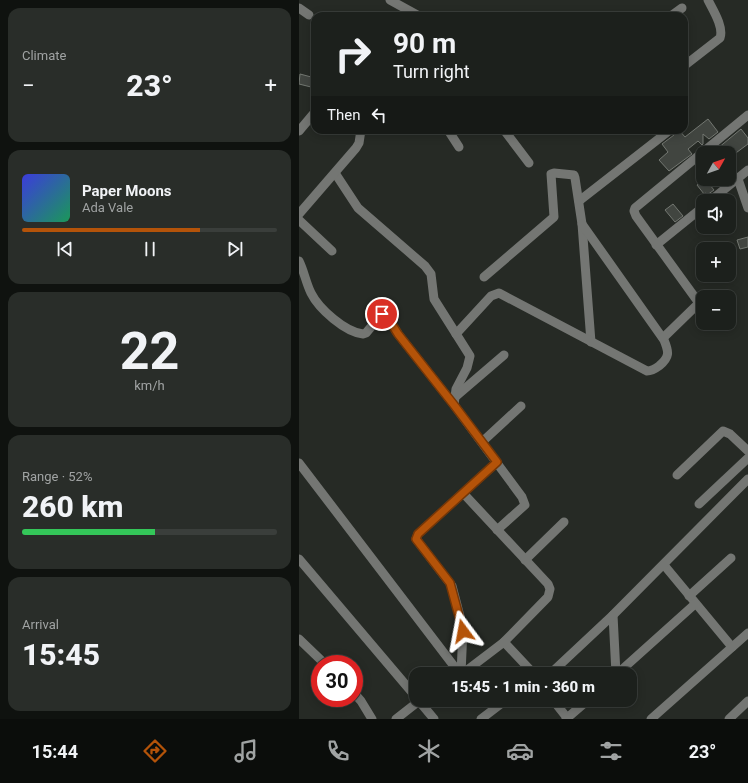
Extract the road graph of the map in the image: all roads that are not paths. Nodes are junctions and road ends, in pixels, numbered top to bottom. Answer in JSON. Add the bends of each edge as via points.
{"nodes":[{"id":1,"x":391,"y":0,"type":"edge"},
{"id":2,"x":708,"y":0,"type":"edge"},
{"id":3,"x":299,"y":8,"type":"edge"},
{"id":4,"x":682,"y":8,"type":"dead end"},
{"id":5,"x":412,"y":12,"type":"edge"},
{"id":6,"x":676,"y":12,"type":"edge"},
{"id":7,"x":309,"y":15,"type":"dead end"},
{"id":8,"x":688,"y":63,"type":"edge"},
{"id":9,"x":748,"y":115,"type":"edge"},
{"id":10,"x":311,"y":117,"type":"edge"},
{"id":11,"x":299,"y":131,"type":"edge"},
{"id":12,"x":360,"y":134,"type":"edge"},
{"id":13,"x":451,"y":134,"type":"edge"},
{"id":14,"x":507,"y":134,"type":"edge"},
{"id":15,"x":665,"y":134,"type":"edge"},
{"id":16,"x":459,"y":147,"type":"dead end"},
{"id":17,"x":529,"y":163,"type":"dead end"},
{"id":18,"x":748,"y":170,"type":"edge"},
{"id":19,"x":335,"y":173,"type":"junction"},
{"id":20,"x":738,"y":179,"type":"junction"},
{"id":21,"x":719,"y":194,"type":"edge"},
{"id":22,"x":579,"y":201,"type":"junction"},
{"id":23,"x":748,"y":208,"type":"edge"},
{"id":24,"x":696,"y":213,"type":"edge"},
{"id":25,"x":299,"y":214,"type":"edge"},
{"id":26,"x":299,"y":220,"type":"edge"},
{"id":27,"x":582,"y":224,"type":"junction"},
{"id":28,"x":656,"y":245,"type":"junction"},
{"id":29,"x":332,"y":251,"type":"dead end"},
{"id":30,"x":299,"y":261,"type":"edge"},
{"id":31,"x":484,"y":277,"type":"dead end"},
{"id":32,"x":456,"y":334,"type":"junction"},
{"id":33,"x":663,"y":338,"type":"junction"},
{"id":34,"x":591,"y":342,"type":"junction"},
{"id":35,"x":504,"y":355,"type":"dead end"},
{"id":36,"x":455,"y":401,"type":"junction"},
{"id":37,"x":521,"y":406,"type":"dead end"},
{"id":38,"x":482,"y":442,"type":"junction"},
{"id":39,"x":748,"y":451,"type":"edge"},
{"id":40,"x":748,"y":458,"type":"edge"},
{"id":41,"x":497,"y":462,"type":"junction"},
{"id":42,"x":299,"y":463,"type":"edge"},
{"id":43,"x":677,"y":475,"type":"dead end"},
{"id":44,"x":748,"y":479,"type":"edge"},
{"id":45,"x":463,"y":493,"type":"junction"},
{"id":46,"x":699,"y":504,"type":"dead end"},
{"id":47,"x":564,"y":522,"type":"dead end"},
{"id":48,"x":497,"y":530,"type":"junction"},
{"id":49,"x":731,"y":558,"type":"dead end"},
{"id":50,"x":299,"y":559,"type":"edge"},
{"id":51,"x":525,"y":560,"type":"junction"},
{"id":52,"x":664,"y":565,"type":"junction"},
{"id":53,"x":689,"y":596,"type":"junction"},
{"id":54,"x":695,"y":604,"type":"junction"},
{"id":55,"x":613,"y":615,"type":"junction"},
{"id":56,"x":748,"y":633,"type":"edge"},
{"id":57,"x":299,"y":638,"type":"edge"},
{"id":58,"x":504,"y":642,"type":"junction"},
{"id":59,"x":733,"y":647,"type":"junction"},
{"id":60,"x":316,"y":655,"type":"edge"},
{"id":61,"x":456,"y":667,"type":"edge"},
{"id":62,"x":461,"y":667,"type":"edge"},
{"id":63,"x":470,"y":667,"type":"edge"},
{"id":64,"x":527,"y":667,"type":"edge"},
{"id":65,"x":557,"y":667,"type":"edge"},
{"id":66,"x":617,"y":667,"type":"edge"},
{"id":67,"x":625,"y":667,"type":"edge"},
{"id":68,"x":409,"y":688,"type":"edge"},
{"id":69,"x":748,"y":702,"type":"edge"},
{"id":70,"x":363,"y":704,"type":"edge"},
{"id":71,"x":411,"y":707,"type":"edge"},
{"id":72,"x":425,"y":707,"type":"edge"},
{"id":73,"x":497,"y":707,"type":"edge"},
{"id":74,"x":559,"y":707,"type":"edge"},
{"id":75,"x":581,"y":707,"type":"edge"},
{"id":76,"x":735,"y":717,"type":"edge"},
{"id":77,"x":372,"y":719,"type":"edge"},
{"id":78,"x":396,"y":719,"type":"edge"},
{"id":79,"x":434,"y":719,"type":"edge"},
{"id":80,"x":481,"y":719,"type":"edge"},
{"id":81,"x":568,"y":719,"type":"edge"},
{"id":82,"x":651,"y":719,"type":"edge"}],
"edges":[{"from":1,"to":5,"type":"street"},
{"from":2,"to":8,"type":"street","via":[[722,34]]},
{"from":3,"to":7,"type":"street"},
{"from":4,"to":6,"type":"street"},
{"from":9,"to":28,"type":"street","via":[[635,208],[636,216]]},
{"from":10,"to":11,"type":"street"},
{"from":12,"to":19,"type":"street","via":[[359,143]]},
{"from":13,"to":16,"type":"street"},
{"from":14,"to":17,"type":"street"},
{"from":15,"to":22,"type":"street"},
{"from":18,"to":20,"type":"street"},
{"from":19,"to":25,"type":"street"},
{"from":19,"to":32,"type":"street","via":[[358,208],[429,270],[434,299]]},
{"from":20,"to":21,"type":"street"},
{"from":20,"to":23,"type":"street"},
{"from":22,"to":27,"type":"street"},
{"from":22,"to":31,"type":"street","via":[[575,176],[552,173],[554,217]]},
{"from":24,"to":28,"type":"street"},
{"from":26,"to":29,"type":"street"},
{"from":27,"to":33,"type":"street"},
{"from":27,"to":34,"type":"street"},
{"from":28,"to":33,"type":"street","via":[[699,303]]},
{"from":30,"to":36,"type":"street","via":[[312,295],[333,319],[363,334],[382,314],[386,315],[398,334]]},
{"from":32,"to":34,"type":"street","via":[[491,296],[499,293]]},
{"from":32,"to":36,"type":"street","via":[[469,353],[470,360],[456,389]]},
{"from":33,"to":34,"type":"street","via":[[667,359],[654,370],[647,372]]},
{"from":35,"to":36,"type":"street"},
{"from":36,"to":38,"type":"street"},
{"from":37,"to":38,"type":"street"},
{"from":38,"to":41,"type":"street"},
{"from":39,"to":43,"type":"street","via":[[730,434],[723,431]]},
{"from":40,"to":46,"type":"street"},
{"from":41,"to":45,"type":"street"},
{"from":41,"to":48,"type":"street","via":[[525,505]]},
{"from":42,"to":61,"type":"street"},
{"from":44,"to":52,"type":"street"},
{"from":45,"to":48,"type":"street"},
{"from":45,"to":62,"type":"street","via":[[418,534],[416,539],[452,586],[463,628]]},
{"from":47,"to":51,"type":"street"},
{"from":48,"to":51,"type":"street"},
{"from":49,"to":53,"type":"street"},
{"from":50,"to":68,"type":"street"},
{"from":51,"to":58,"type":"street","via":[[548,584],[550,593]]},
{"from":52,"to":53,"type":"street"},
{"from":52,"to":55,"type":"street"},
{"from":53,"to":54,"type":"street"},
{"from":54,"to":59,"type":"street"},
{"from":54,"to":67,"type":"street"},
{"from":55,"to":65,"type":"street"},
{"from":55,"to":66,"type":"street"},
{"from":56,"to":59,"type":"street"},
{"from":57,"to":60,"type":"street"},
{"from":58,"to":63,"type":"street"},
{"from":58,"to":64,"type":"street"},
{"from":59,"to":82,"type":"street"},
{"from":69,"to":76,"type":"street"},
{"from":70,"to":77,"type":"street"},
{"from":71,"to":78,"type":"street"},
{"from":72,"to":79,"type":"street"},
{"from":73,"to":80,"type":"street"},
{"from":74,"to":81,"type":"street"},
{"from":75,"to":81,"type":"street"}]}
